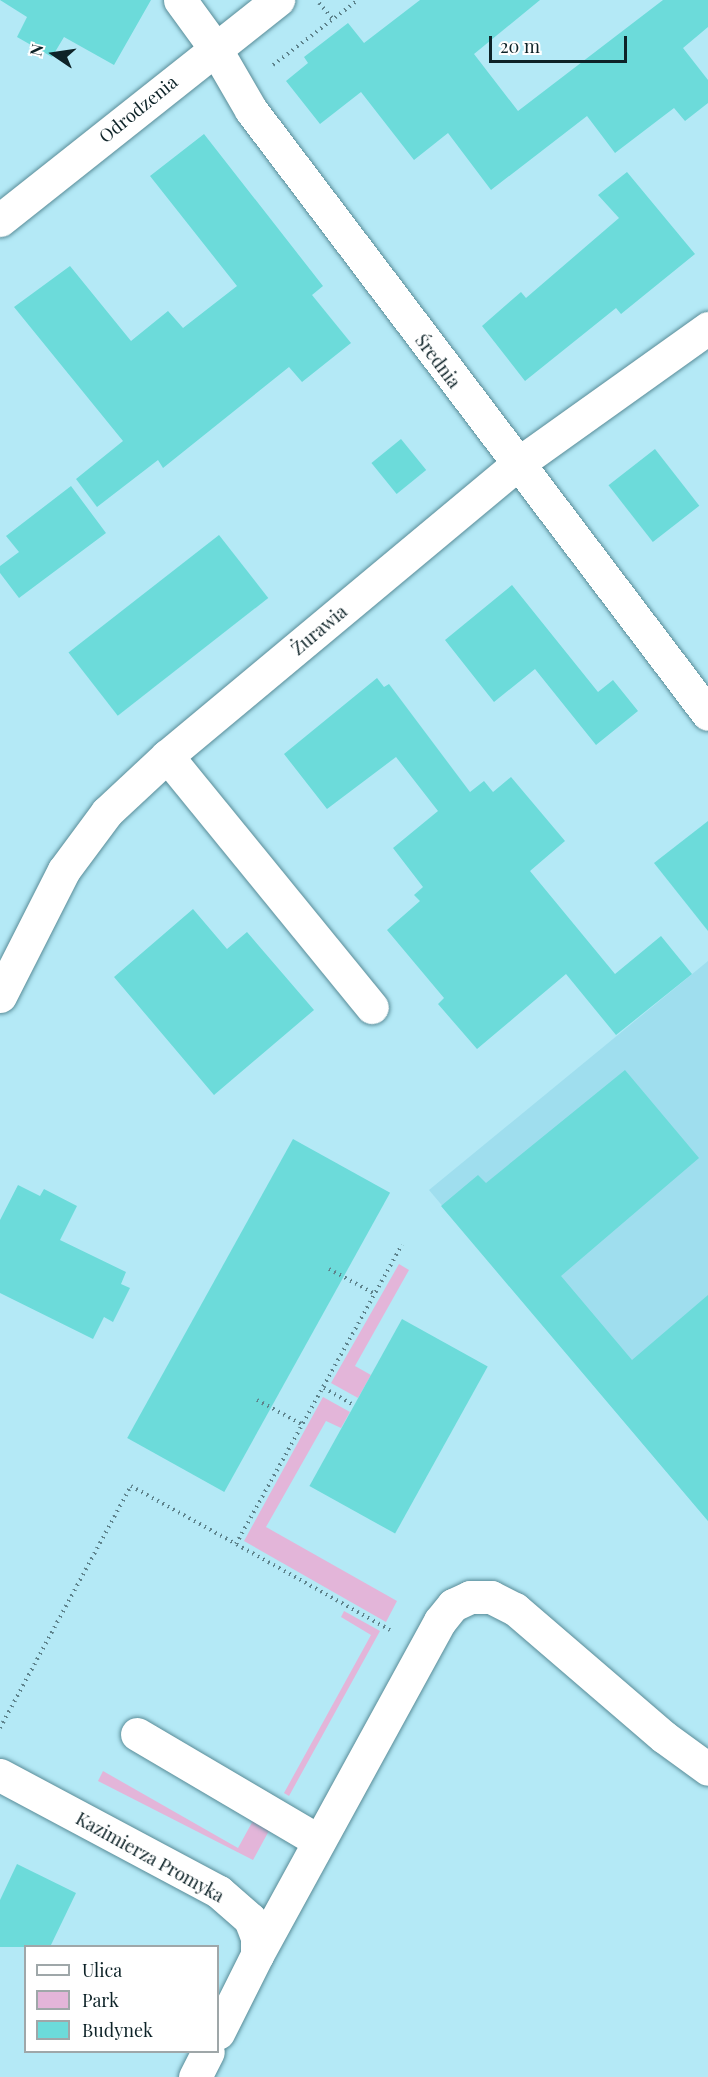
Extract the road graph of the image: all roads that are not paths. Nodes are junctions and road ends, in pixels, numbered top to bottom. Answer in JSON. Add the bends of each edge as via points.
{"nodes":[{"id":1,"x":180,"y":0,"type":"edge"},
{"id":2,"x":278,"y":0,"type":"edge"},
{"id":3,"x":214,"y":48,"type":"junction"},
{"id":4,"x":0,"y":220,"type":"edge"},
{"id":5,"x":708,"y":328,"type":"edge"},
{"id":6,"x":516,"y":465,"type":"junction"},
{"id":7,"x":708,"y":714,"type":"edge"},
{"id":8,"x":167,"y":756,"type":"junction"},
{"id":9,"x":0,"y":996,"type":"edge"},
{"id":10,"x":372,"y":1007,"type":"dead end"},
{"id":11,"x":137,"y":1734,"type":"dead end"},
{"id":12,"x":708,"y":1769,"type":"edge"},
{"id":13,"x":0,"y":1775,"type":"edge"},
{"id":14,"x":319,"y":1841,"type":"junction"},
{"id":15,"x":257,"y":1955,"type":"junction"},
{"id":16,"x":219,"y":2031,"type":"edge"},
{"id":17,"x":207,"y":2053,"type":"edge"},
{"id":18,"x":195,"y":2077,"type":"edge"}],
"edges":[{"from":1,"to":3,"type":"street","name":"Średnia"},
{"from":2,"to":3,"type":"street","name":"Odrodzenia"},
{"from":3,"to":4,"type":"street","name":"Odrodzenia"},
{"from":3,"to":6,"type":"street","name":"Średnia","via":[[251,110]]},
{"from":5,"to":6,"type":"street","name":"Żurawia"},
{"from":6,"to":7,"type":"street","name":"Średnia"},
{"from":6,"to":8,"type":"street","name":"Żurawia"},
{"from":8,"to":9,"type":"street","name":"Żurawia","via":[[107,812],[64,870]]},
{"from":8,"to":10,"type":"street"},
{"from":11,"to":14,"type":"street"},
{"from":12,"to":14,"type":"street","via":[[664,1737],[515,1610],[491,1598],[470,1597],[453,1605],[425,1649]]},
{"from":13,"to":15,"type":"street","name":"Kazimierza Promyka","via":[[219,1892],[250,1920],[257,1937]]},
{"from":14,"to":15,"type":"street"},
{"from":15,"to":16,"type":"street"},
{"from":17,"to":18,"type":"street"}]}
